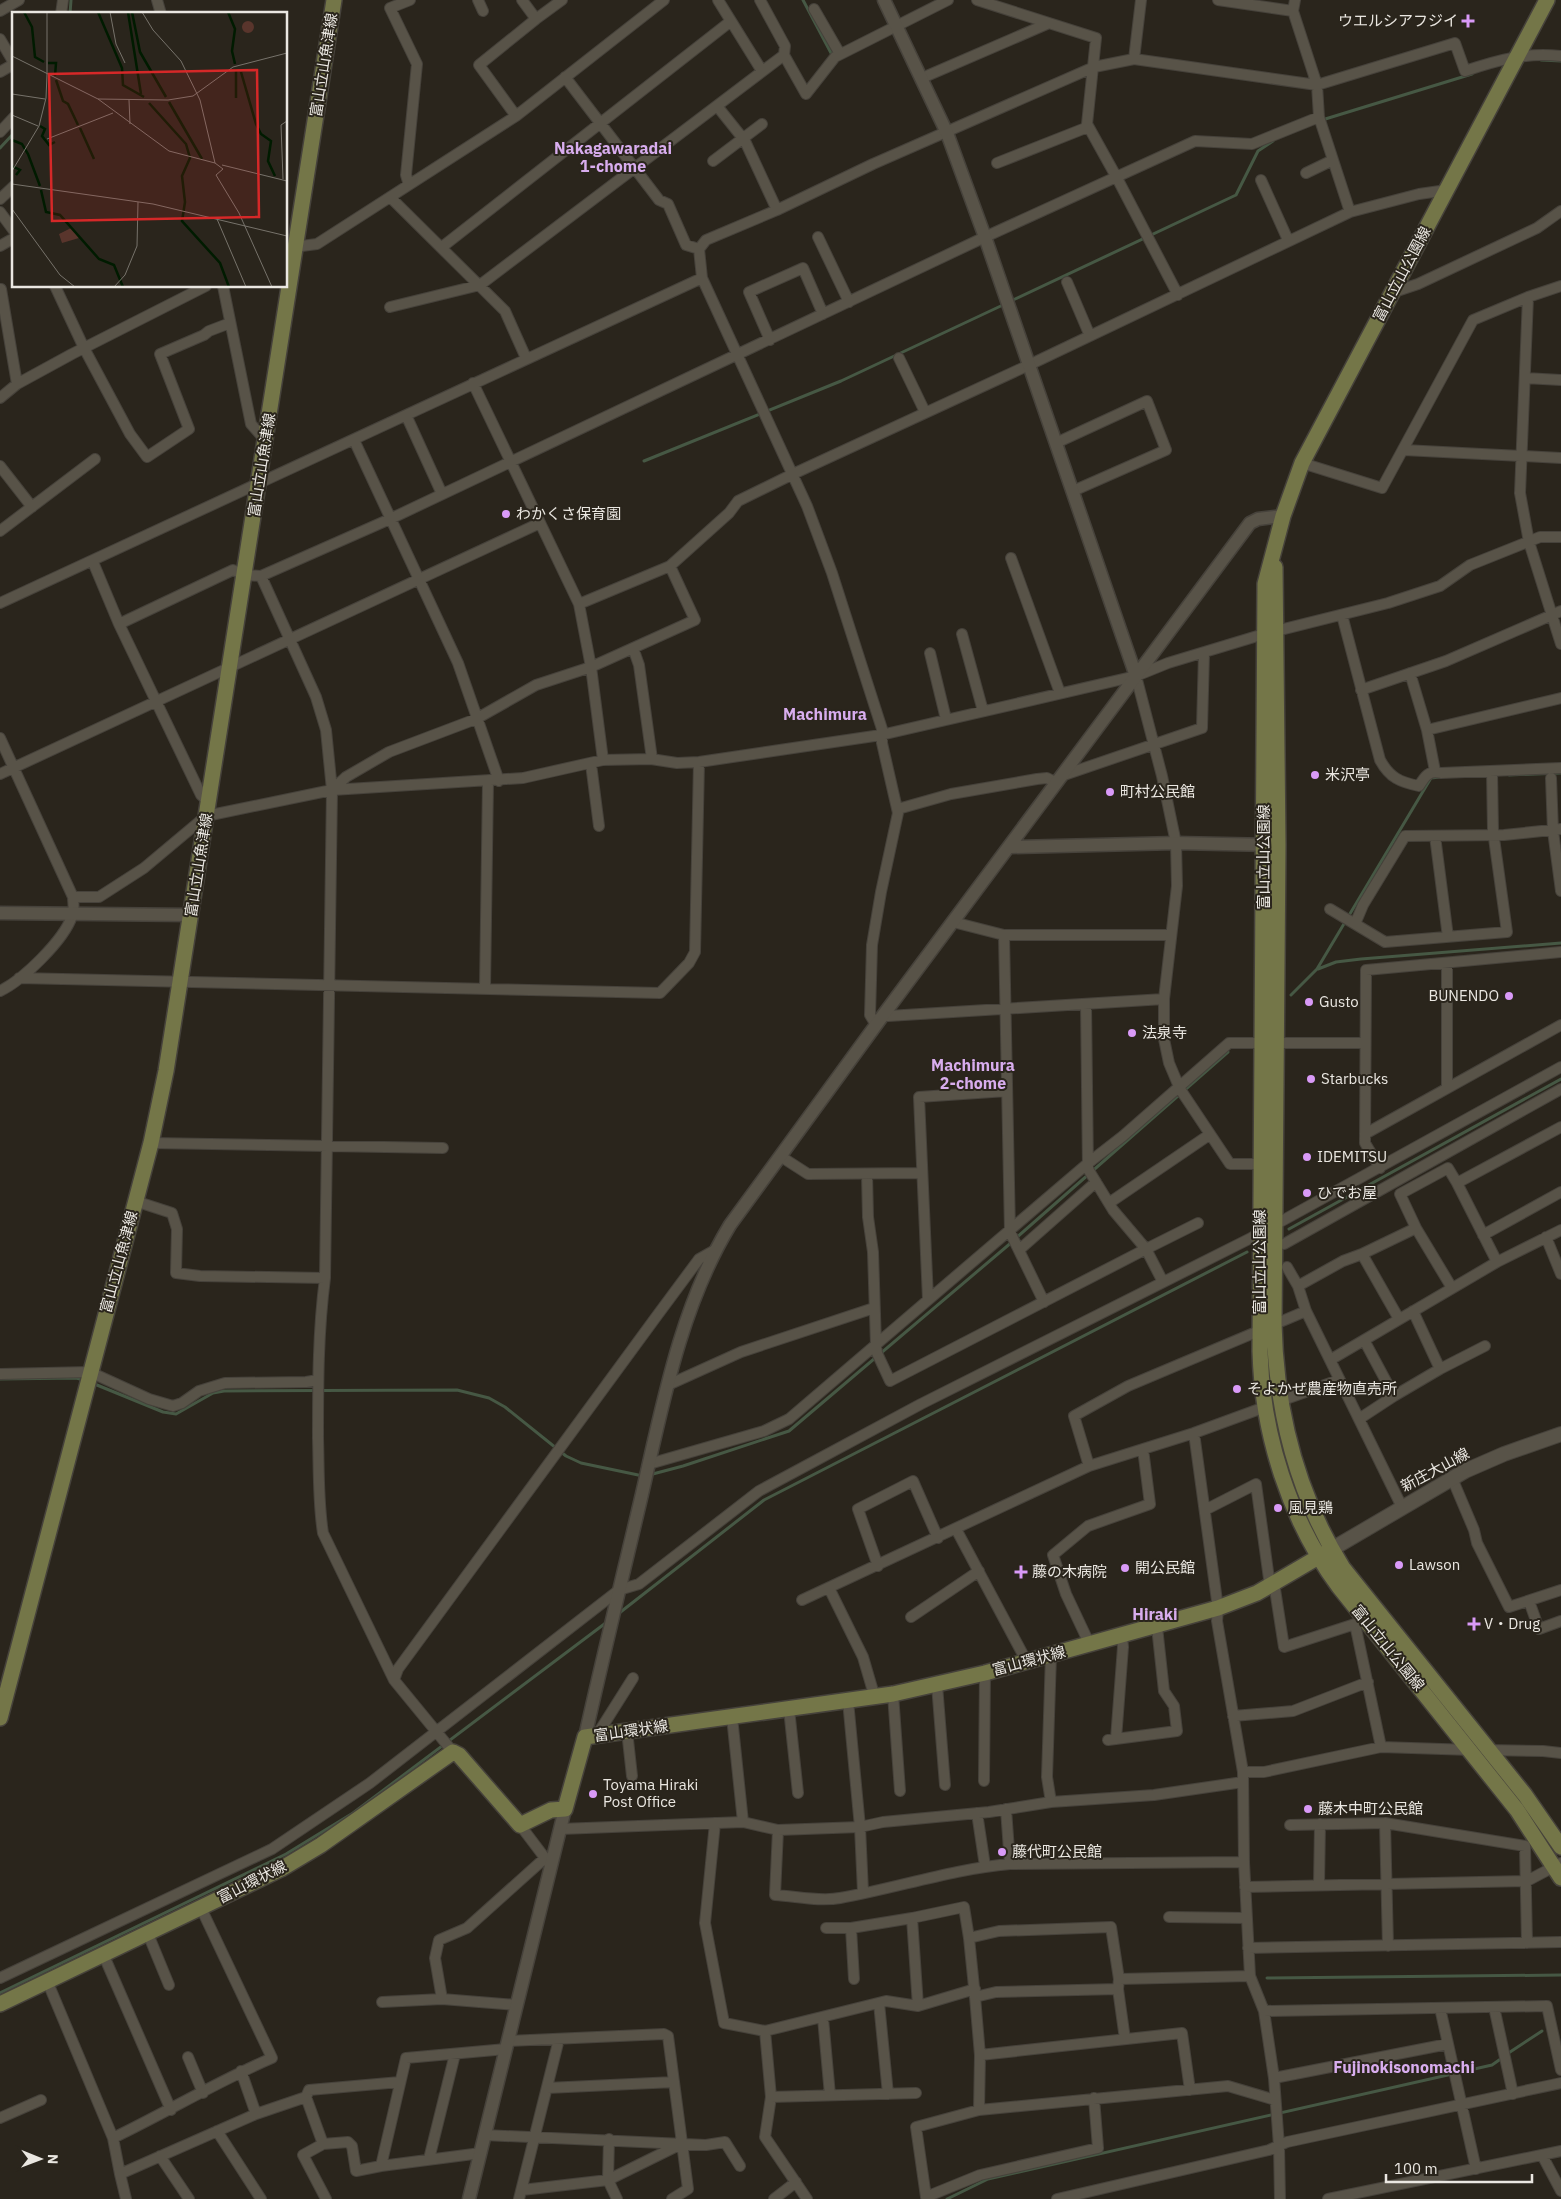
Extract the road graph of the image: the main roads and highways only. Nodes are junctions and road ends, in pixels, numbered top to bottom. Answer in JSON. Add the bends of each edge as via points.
{"nodes":[{"id":1,"x":334,"y":0,"type":"edge"},
{"id":2,"x":1547,"y":0,"type":"edge"},
{"id":3,"x":292,"y":246,"type":"edge"},
{"id":4,"x":288,"y":275,"type":"edge"},
{"id":5,"x":286,"y":288,"type":"edge"},
{"id":6,"x":1268,"y":1164,"type":"junction"},
{"id":7,"x":1561,"y":1434,"type":"edge"},
{"id":8,"x":1325,"y":1553,"type":"junction"},
{"id":9,"x":0,"y":1718,"type":"edge"},
{"id":10,"x":1561,"y":1847,"type":"edge"},
{"id":11,"x":1559,"y":1869,"type":"edge"},
{"id":12,"x":0,"y":2004,"type":"edge"}],
"edges":[{"from":1,"to":3,"type":"main road","name":"富山立山魚津線"},
{"from":2,"to":6,"type":"main road","name":"富山立山公園線","via":[[1302,463],[1283,516],[1274,555],[1270,633]]},
{"from":3,"to":4,"type":"main road","name":"富山立山魚津線"},
{"from":5,"to":9,"type":"main road","name":"富山立山魚津線","via":[[259,484],[166,1071]]},
{"from":6,"to":8,"type":"main road","name":"富山立山公園線","via":[[1275,1223],[1275,1361],[1280,1401],[1292,1455]]},
{"from":6,"to":8,"type":"main road","name":"富山立山公園線","via":[[1260,1232],[1260,1366],[1265,1407],[1287,1489]]},
{"from":7,"to":8,"type":"main road","name":"新庄大山線","via":[[1504,1454],[1452,1478]]},
{"from":8,"to":10,"type":"main road","name":"富山立山公園線","via":[[1343,1568],[1525,1795]]},
{"from":8,"to":11,"type":"main road","name":"富山立山公園線","via":[[1351,1602],[1517,1810]]},
{"from":8,"to":12,"type":"main road","name":"富山環状線","via":[[1272,1584],[1218,1608],[937,1685],[875,1698],[591,1736],[565,1809],[550,1810],[520,1825],[452,1749],[321,1845],[281,1868]]}]}
